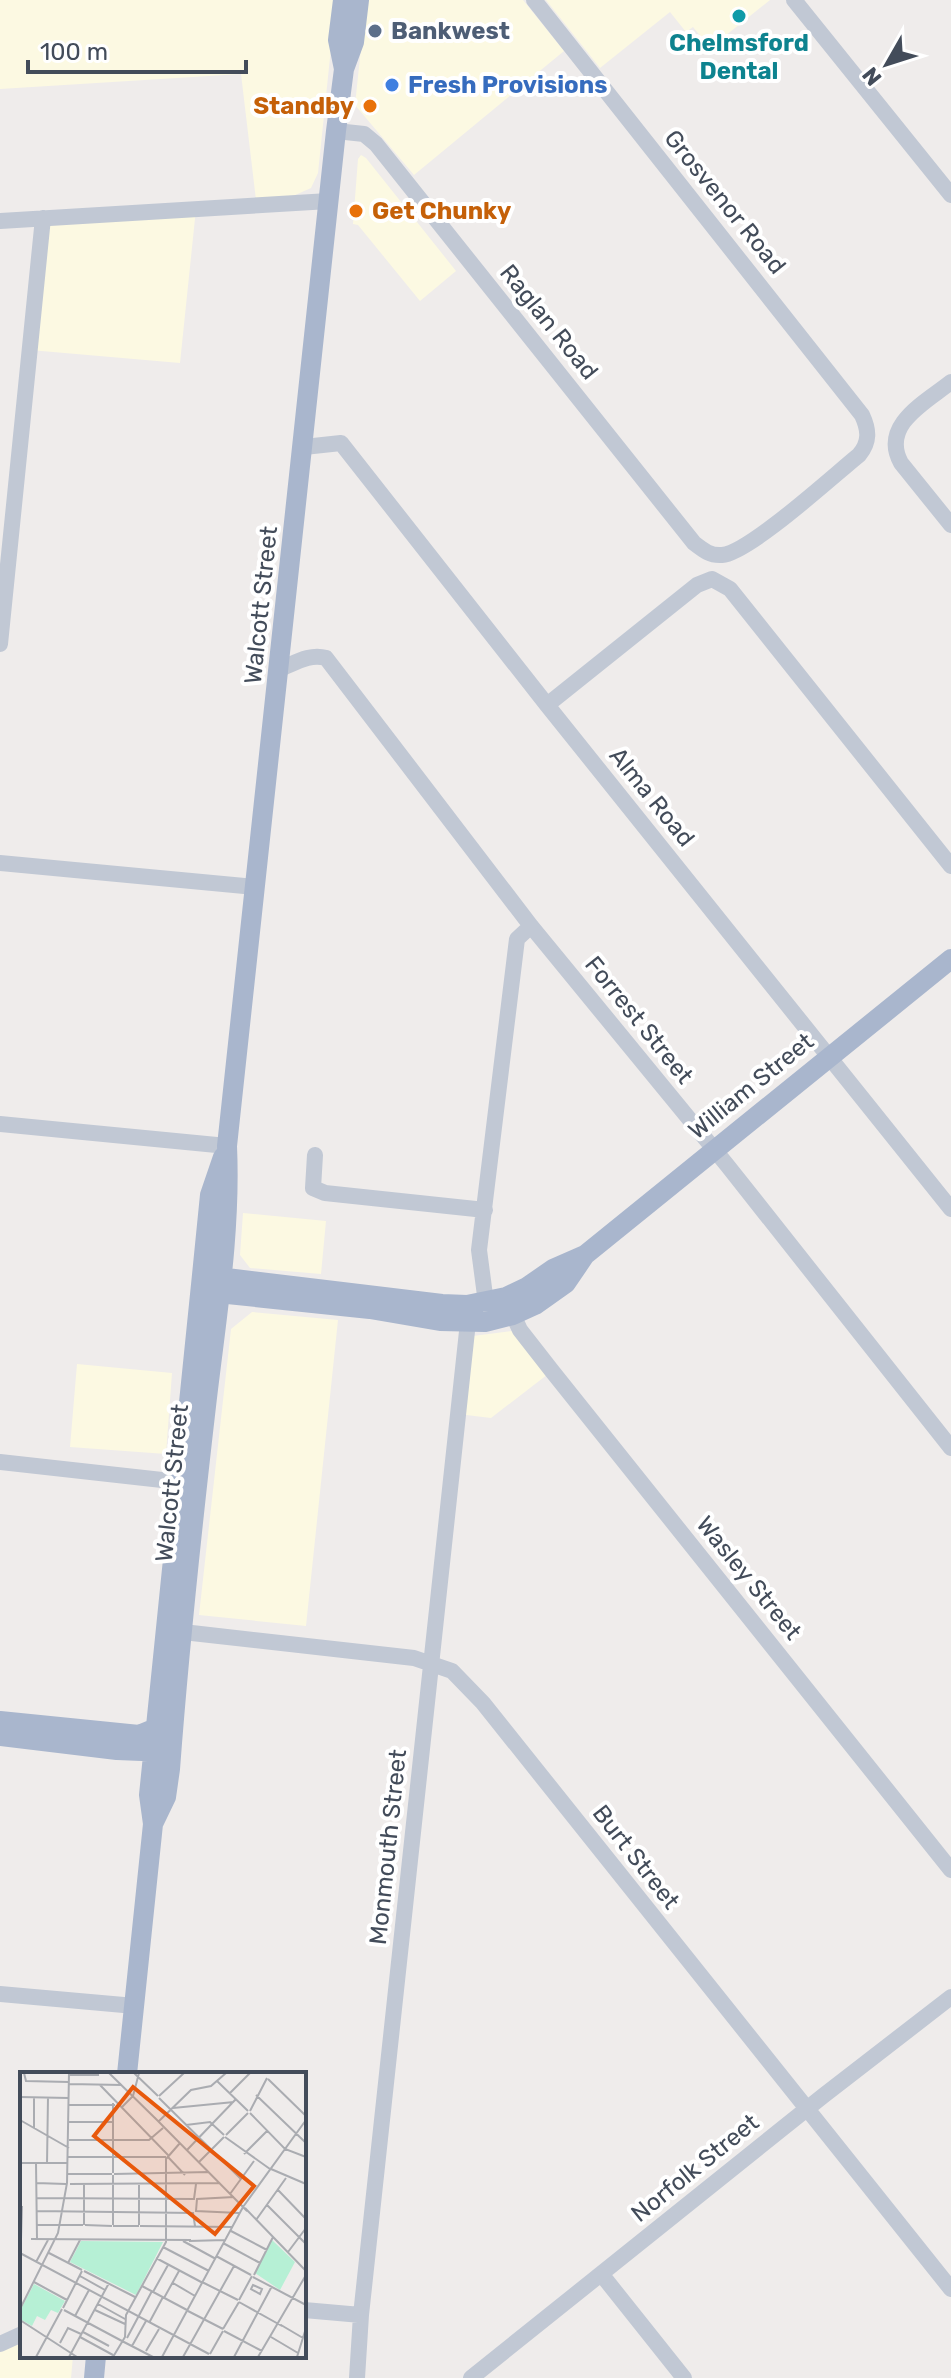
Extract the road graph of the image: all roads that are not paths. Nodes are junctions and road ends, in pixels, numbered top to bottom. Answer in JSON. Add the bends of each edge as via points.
{"nodes":[{"id":1,"x":343,"y":0,"type":"edge"},
{"id":2,"x":359,"y":0,"type":"edge"},
{"id":3,"x":534,"y":0,"type":"edge"},
{"id":4,"x":794,"y":0,"type":"edge"},
{"id":5,"x":344,"y":69,"type":"junction"},
{"id":6,"x":336,"y":131,"type":"junction"},
{"id":7,"x":951,"y":195,"type":"edge"},
{"id":8,"x":329,"y":201,"type":"junction"},
{"id":9,"x":43,"y":218,"type":"junction"},
{"id":10,"x":0,"y":221,"type":"edge"},
{"id":11,"x":951,"y":382,"type":"edge"},
{"id":12,"x":304,"y":447,"type":"junction"},
{"id":13,"x":7,"y":502,"type":"edge"},
{"id":14,"x":951,"y":525,"type":"edge"},
{"id":15,"x":718,"y":556,"type":"joint"},
{"id":16,"x":0,"y":644,"type":"edge"},
{"id":17,"x":280,"y":669,"type":"junction"},
{"id":18,"x":547,"y":705,"type":"junction"},
{"id":19,"x":0,"y":863,"type":"edge"},
{"id":20,"x":951,"y":866,"type":"edge"},
{"id":21,"x":255,"y":887,"type":"junction"},
{"id":22,"x":531,"y":926,"type":"junction"},
{"id":23,"x":951,"y":959,"type":"edge"},
{"id":24,"x":829,"y":1057,"type":"junction"},
{"id":25,"x":0,"y":1124,"type":"edge"},
{"id":26,"x":227,"y":1146,"type":"junction"},
{"id":27,"x":713,"y":1149,"type":"junction"},
{"id":28,"x":315,"y":1155,"type":"dead end"},
{"id":29,"x":951,"y":1209,"type":"edge"},
{"id":30,"x":485,"y":1210,"type":"junction"},
{"id":31,"x":585,"y":1255,"type":"junction"},
{"id":32,"x":212,"y":1284,"type":"junction"},
{"id":33,"x":486,"y":1303,"type":"junction"},
{"id":34,"x":513,"y":1315,"type":"junction"},
{"id":35,"x":468,"y":1322,"type":"junction"},
{"id":36,"x":951,"y":1448,"type":"edge"},
{"id":37,"x":0,"y":1462,"type":"edge"},
{"id":38,"x":190,"y":1482,"type":"junction"},
{"id":39,"x":183,"y":1632,"type":"junction"},
{"id":40,"x":432,"y":1664,"type":"junction"},
{"id":41,"x":0,"y":1721,"type":"edge"},
{"id":42,"x":156,"y":1728,"type":"junction"},
{"id":43,"x":0,"y":1736,"type":"edge"},
{"id":44,"x":162,"y":1752,"type":"junction"},
{"id":45,"x":951,"y":1870,"type":"edge"},
{"id":46,"x":0,"y":1994,"type":"edge"},
{"id":47,"x":951,"y":1997,"type":"edge"},
{"id":48,"x":135,"y":2006,"type":"junction"},
{"id":49,"x":127,"y":2072,"type":"edge"},
{"id":50,"x":806,"y":2109,"type":"junction"},
{"id":51,"x":602,"y":2275,"type":"junction"},
{"id":52,"x":951,"y":2289,"type":"edge"},
{"id":53,"x":306,"y":2310,"type":"edge"},
{"id":54,"x":361,"y":2315,"type":"junction"},
{"id":55,"x":20,"y":2335,"type":"edge"},
{"id":56,"x":0,"y":2344,"type":"edge"},
{"id":57,"x":96,"y":2358,"type":"edge"},
{"id":58,"x":94,"y":2378,"type":"edge"},
{"id":59,"x":357,"y":2378,"type":"edge"},
{"id":60,"x":471,"y":2378,"type":"edge"},
{"id":61,"x":684,"y":2378,"type":"edge"}],
"edges":[{"from":1,"to":5,"type":"main road","name":"Walcott Street","via":[[338,40]]},
{"from":2,"to":5,"type":"main road","name":"Walcott Street","via":[[354,42]]},
{"from":3,"to":15,"type":"street","name":"Grosvenor Road","via":[[868,427],[859,455],[746,547]]},
{"from":4,"to":7,"type":"street"},
{"from":5,"to":6,"type":"main road","name":"Walcott Street"},
{"from":6,"to":8,"type":"main road","name":"Walcott Street"},
{"from":6,"to":15,"type":"street","name":"Raglan Road","via":[[364,134],[376,144],[694,543]]},
{"from":8,"to":9,"type":"street"},
{"from":8,"to":12,"type":"main road","name":"Walcott Street"},
{"from":9,"to":10,"type":"street"},
{"from":9,"to":13,"type":"street"},
{"from":11,"to":14,"type":"street","via":[[907,417],[895,440],[901,463]]},
{"from":12,"to":17,"type":"main road","name":"Walcott Street"},
{"from":12,"to":18,"type":"street","name":"Alma Road","via":[[341,443]]},
{"from":13,"to":16,"type":"street"},
{"from":17,"to":21,"type":"main road","name":"Walcott Street"},
{"from":17,"to":22,"type":"street","name":"Forrest Street","via":[[309,657],[326,658]]},
{"from":18,"to":20,"type":"street","via":[[697,585],[712,579],[730,589]]},
{"from":18,"to":24,"type":"street","name":"Alma Road"},
{"from":19,"to":21,"type":"street"},
{"from":21,"to":26,"type":"main road","name":"Walcott Street"},
{"from":22,"to":27,"type":"street","name":"Forrest Street"},
{"from":22,"to":30,"type":"street","via":[[517,939]]},
{"from":23,"to":24,"type":"main road","name":"William Street"},
{"from":24,"to":27,"type":"main road","name":"William Street"},
{"from":24,"to":29,"type":"street","name":"Alma Road"},
{"from":25,"to":26,"type":"street"},
{"from":26,"to":32,"type":"main road","name":"Walcott Street","via":[[210,1195]]},
{"from":27,"to":31,"type":"main road","name":"William Street"},
{"from":27,"to":36,"type":"street","name":"Forrest Street"},
{"from":28,"to":30,"type":"street","via":[[313,1188],[325,1193]]},
{"from":30,"to":33,"type":"street","via":[[479,1250]]},
{"from":31,"to":33,"type":"main road","name":"William Street"},
{"from":31,"to":34,"type":"main road","name":"William Street","via":[[566,1283]]},
{"from":32,"to":33,"type":"main road","name":"William Street","via":[[442,1304]]},
{"from":32,"to":35,"type":"main road","name":"William Street"},
{"from":32,"to":38,"type":"main road","name":"Walcott Street"},
{"from":34,"to":35,"type":"main road","name":"William Street"},
{"from":34,"to":45,"type":"street","name":"Wasley Street","via":[[552,1371]]},
{"from":35,"to":40,"type":"street","name":"Monmouth Street"},
{"from":37,"to":38,"type":"street"},
{"from":38,"to":39,"type":"main road","name":"Walcott Street"},
{"from":38,"to":42,"type":"main road","name":"Walcott Street"},
{"from":39,"to":40,"type":"street","name":"Burt Street"},
{"from":39,"to":44,"type":"main road","name":"Walcott Street"},
{"from":40,"to":50,"type":"street","name":"Burt Street","via":[[452,1671],[483,1703]]},
{"from":40,"to":54,"type":"street","name":"Monmouth Street"},
{"from":41,"to":42,"type":"main road","via":[[139,1735]]},
{"from":42,"to":44,"type":"main road","name":"Walcott Street"},
{"from":43,"to":44,"type":"main road"},
{"from":44,"to":48,"type":"main road","name":"Walcott Street","via":[[149,1795],[153,1824]]},
{"from":46,"to":48,"type":"street"},
{"from":47,"to":50,"type":"street","name":"Norfolk Street"},
{"from":48,"to":49,"type":"main road","name":"Walcott Street"},
{"from":50,"to":51,"type":"street","name":"Norfolk Street"},
{"from":50,"to":52,"type":"street","name":"Burt Street"},
{"from":51,"to":60,"type":"street","name":"Norfolk Street"},
{"from":51,"to":61,"type":"street"},
{"from":53,"to":54,"type":"street"},
{"from":54,"to":59,"type":"street","name":"Monmouth Street"},
{"from":55,"to":56,"type":"street"},
{"from":57,"to":58,"type":"main road"}]}
